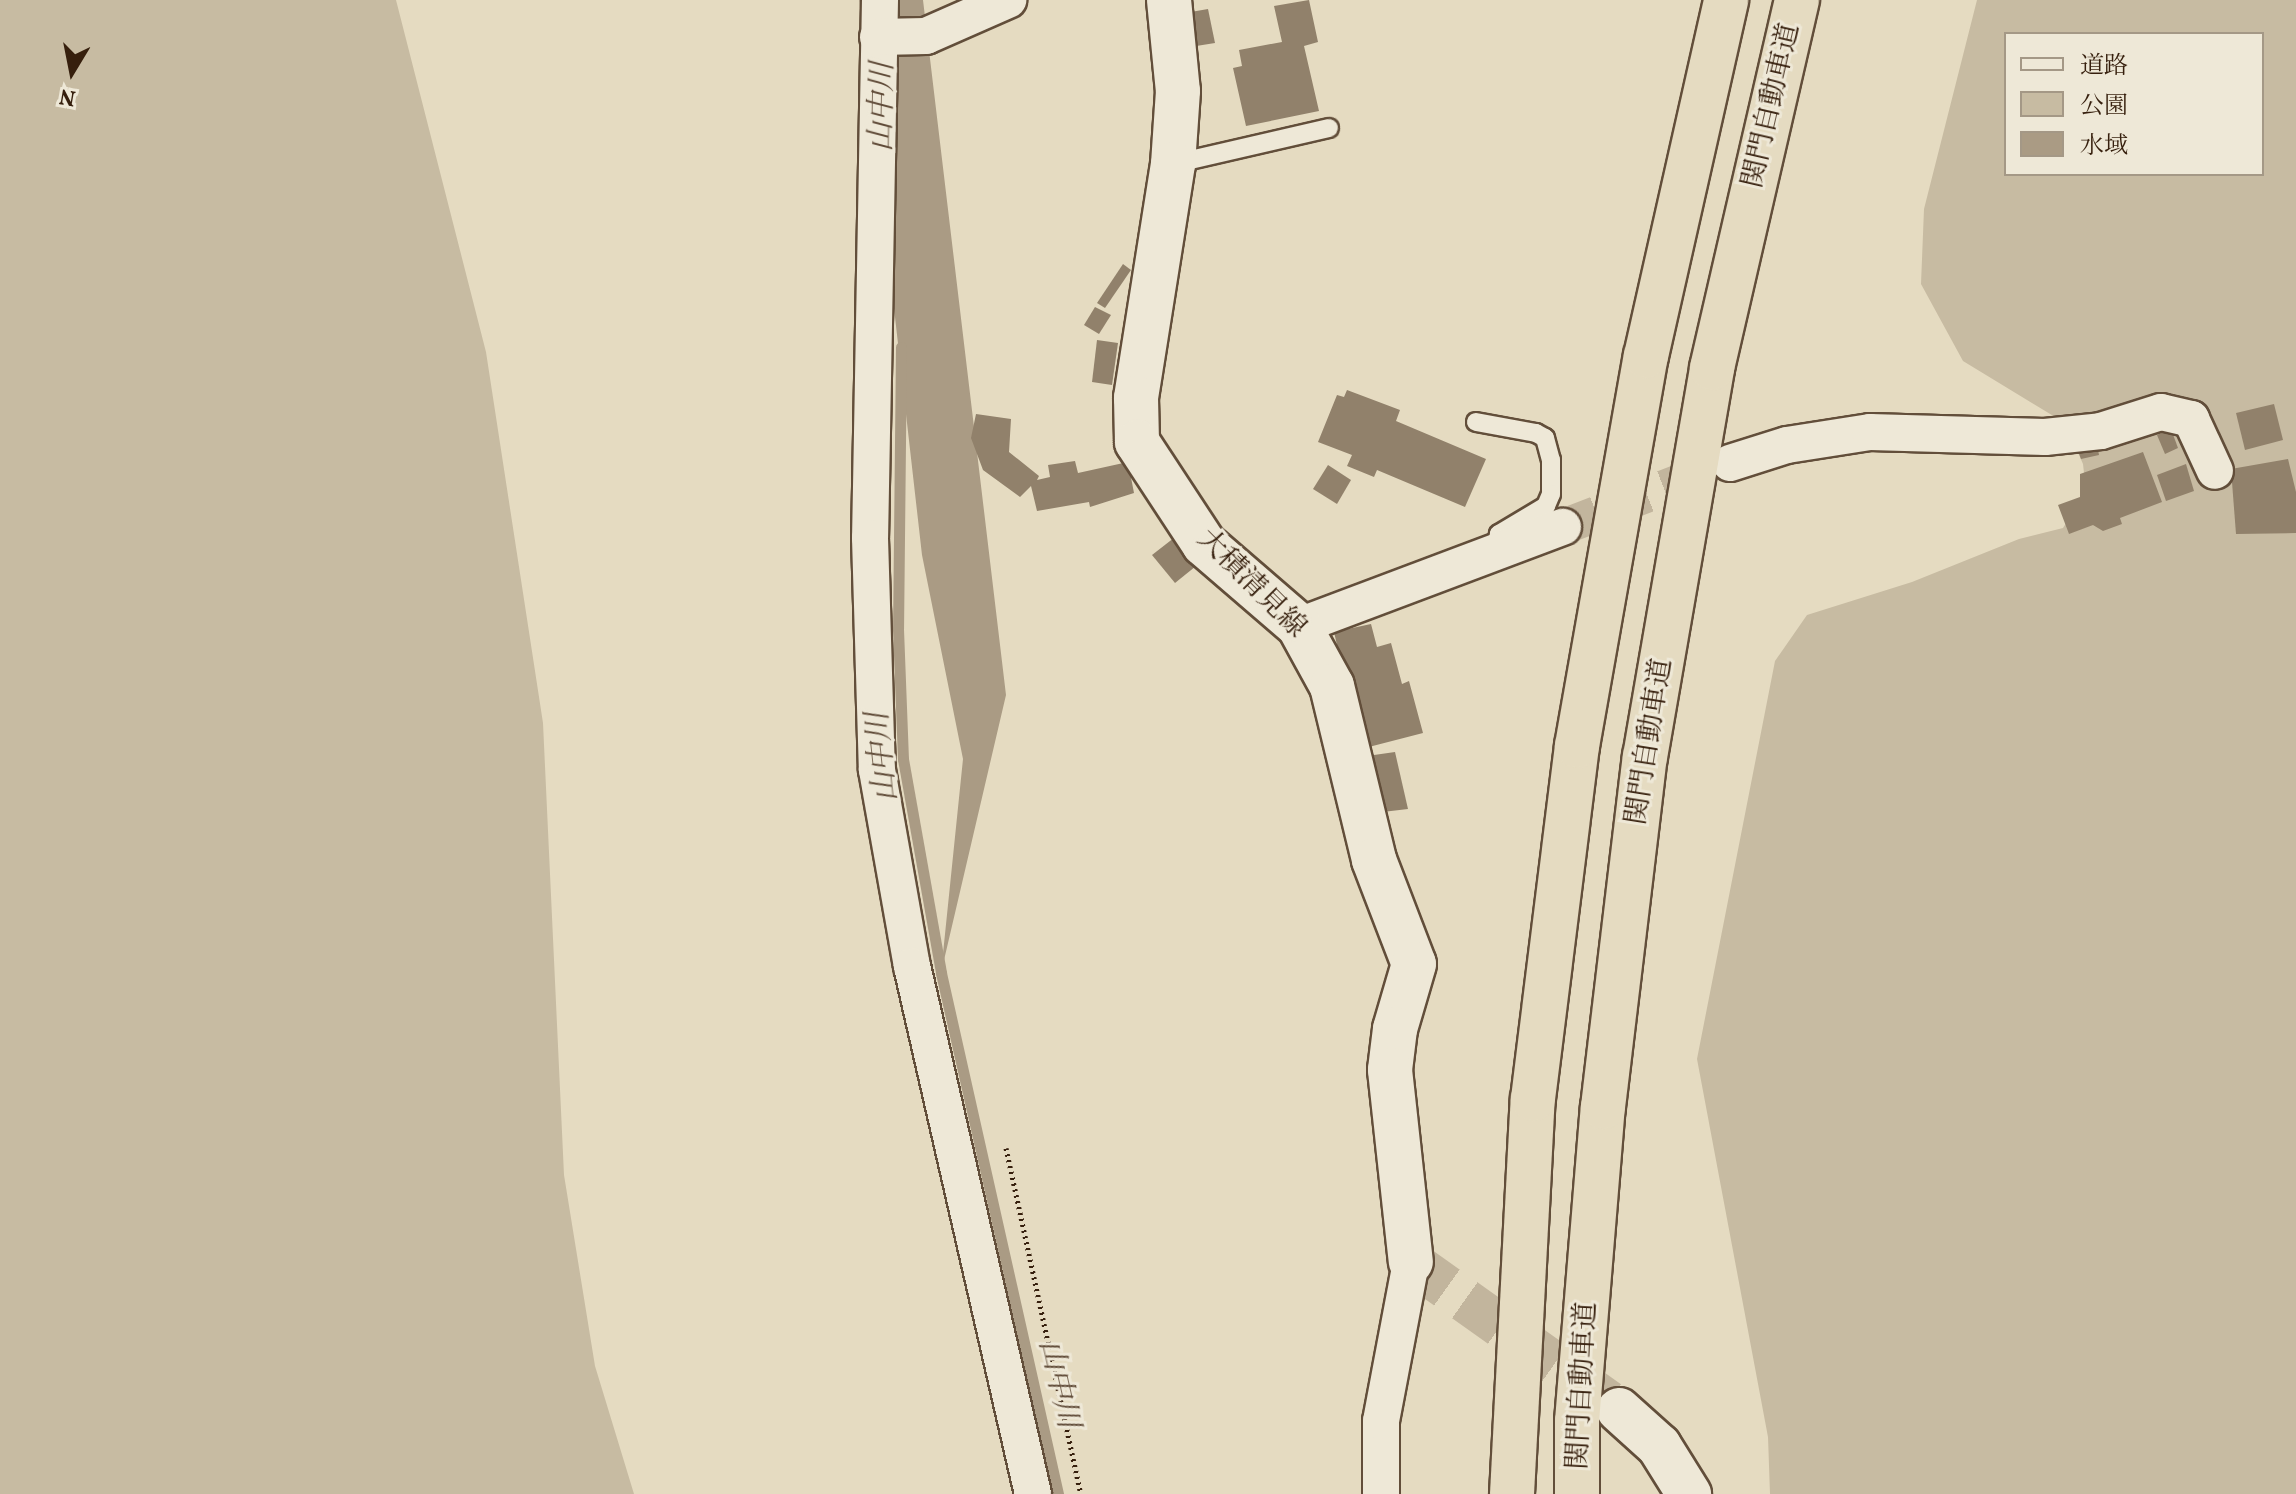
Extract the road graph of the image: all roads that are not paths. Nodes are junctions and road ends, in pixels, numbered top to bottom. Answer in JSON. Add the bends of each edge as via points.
{"nodes":[{"id":1,"x":880,"y":0,"type":"edge"},
{"id":2,"x":1008,"y":0,"type":"edge"},
{"id":3,"x":1169,"y":0,"type":"edge"},
{"id":4,"x":1726,"y":0,"type":"edge"},
{"id":5,"x":1797,"y":0,"type":"edge"},
{"id":6,"x":884,"y":37,"type":"junction"},
{"id":7,"x":1329,"y":128,"type":"dead end"},
{"id":8,"x":1173,"y":164,"type":"junction"},
{"id":9,"x":1476,"y":422,"type":"dead end"},
{"id":10,"x":1730,"y":463,"type":"tunnel mouth"},
{"id":11,"x":2215,"y":471,"type":"dead end"},
{"id":12,"x":1563,"y":527,"type":"tunnel mouth"},
{"id":13,"x":1496,"y":552,"type":"junction"},
{"id":14,"x":1299,"y":626,"type":"junction"},
{"id":15,"x":1411,"y":1262,"type":"joint"},
{"id":16,"x":1619,"y":1410,"type":"tunnel mouth"},
{"id":17,"x":1033,"y":1494,"type":"edge"},
{"id":18,"x":1381,"y":1494,"type":"edge"},
{"id":19,"x":1512,"y":1494,"type":"edge"},
{"id":20,"x":1577,"y":1494,"type":"edge"},
{"id":21,"x":1689,"y":1494,"type":"edge"}],
"edges":[{"from":1,"to":6,"type":"street"},
{"from":2,"to":6,"type":"street","via":[[926,36]]},
{"from":3,"to":8,"type":"main road","name":"大積清見線","via":[[1178,91]]},
{"from":4,"to":19,"type":"highway","via":[[1646,356],[1577,746],[1533,1099]]},
{"from":5,"to":20,"type":"highway","name":"関門自動車道","via":[[1712,368],[1645,757],[1603,1107],[1577,1421]]},
{"from":6,"to":17,"type":"street","via":[[870,538],[877,770],[912,966]]},
{"from":7,"to":8,"type":"lane"},
{"from":8,"to":14,"type":"main road","name":"大積清見線","via":[[1136,398],[1137,442],[1204,544]]},
{"from":9,"to":13,"type":"lane","via":[[1536,433],[1545,438],[1551,460],[1546,506],[1499,534]]},
{"from":10,"to":11,"type":"street","via":[[1787,445],[1870,432],[2045,437],[2101,431],[2161,412],[2191,419]]},
{"from":12,"to":13,"type":"street"},
{"from":13,"to":14,"type":"street"},
{"from":14,"to":15,"type":"main road","name":"大積清見線","via":[[1332,686],[1374,860],[1414,964],[1398,1016],[1390,1070]]},
{"from":15,"to":18,"type":"street","via":[[1381,1421]]},
{"from":16,"to":21,"type":"main road","via":[[1659,1446]]}]}
